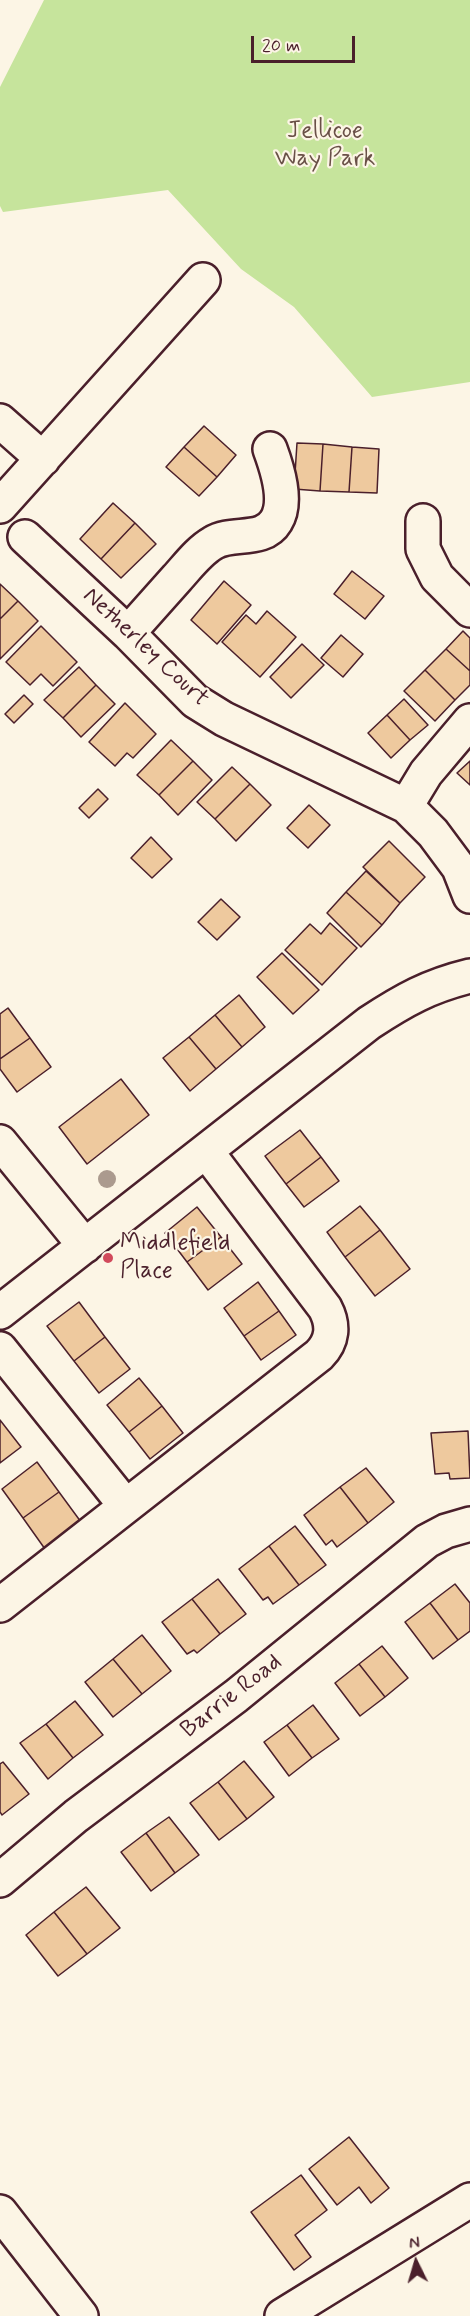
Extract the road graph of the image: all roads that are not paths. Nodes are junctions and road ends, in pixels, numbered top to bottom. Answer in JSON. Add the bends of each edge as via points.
{"nodes":[{"id":1,"x":203,"y":280,"type":"dead end"},
{"id":2,"x":0,"y":421,"type":"edge"},
{"id":3,"x":270,"y":449,"type":"dead end"},
{"id":4,"x":44,"y":459,"type":"junction"},
{"id":5,"x":0,"y":506,"type":"edge"},
{"id":6,"x":423,"y":521,"type":"dead end"},
{"id":7,"x":25,"y":537,"type":"dead end"},
{"id":8,"x":470,"y":610,"type":"edge"},
{"id":9,"x":128,"y":633,"type":"junction"},
{"id":10,"x":470,"y":722,"type":"edge"},
{"id":11,"x":406,"y":806,"type":"junction"},
{"id":12,"x":470,"y":896,"type":"edge"},
{"id":13,"x":470,"y":976,"type":"edge"},
{"id":14,"x":0,"y":1142,"type":"edge"},
{"id":15,"x":207,"y":1151,"type":"junction"},
{"id":16,"x":85,"y":1246,"type":"junction"},
{"id":17,"x":0,"y":1312,"type":"edge"},
{"id":18,"x":0,"y":1349,"type":"edge"},
{"id":19,"x":125,"y":1505,"type":"junction"},
{"id":20,"x":470,"y":1524,"type":"edge"},
{"id":21,"x":0,"y":1605,"type":"edge"},
{"id":22,"x":0,"y":1880,"type":"edge"},
{"id":23,"x":470,"y":2200,"type":"edge"},
{"id":24,"x":0,"y":2212,"type":"edge"},
{"id":25,"x":81,"y":2316,"type":"edge"},
{"id":26,"x":282,"y":2316,"type":"edge"}],
"edges":[{"from":1,"to":4,"type":"street"},
{"from":2,"to":4,"type":"street"},
{"from":3,"to":9,"type":"street","via":[[280,484],[276,521],[267,530],[250,536],[229,536],[214,542]]},
{"from":4,"to":5,"type":"street"},
{"from":6,"to":8,"type":"street","via":[[423,549],[437,577]]},
{"from":7,"to":9,"type":"street","name":"Netherley Court"},
{"from":9,"to":11,"type":"street","name":"Netherley Court","via":[[187,693],[224,719]]},
{"from":10,"to":11,"type":"street","via":[[426,773]]},
{"from":11,"to":12,"type":"street","name":"Netherley Court","via":[[459,868]]},
{"from":13,"to":15,"type":"street","via":[[405,999]]},
{"from":14,"to":16,"type":"street"},
{"from":15,"to":16,"type":"street"},
{"from":15,"to":19,"type":"street","via":[[325,1308],[331,1336],[319,1355]]},
{"from":16,"to":17,"type":"street"},
{"from":18,"to":19,"type":"street"},
{"from":19,"to":21,"type":"street"},
{"from":20,"to":22,"type":"street","name":"Barrie Road","via":[[428,1541]]},
{"from":23,"to":26,"type":"street"},
{"from":24,"to":25,"type":"street"}]}
